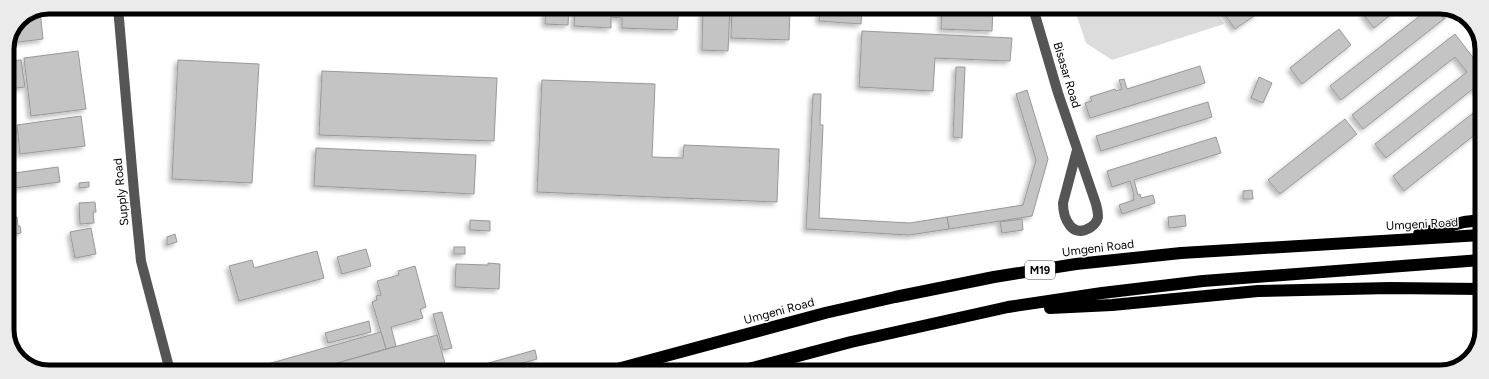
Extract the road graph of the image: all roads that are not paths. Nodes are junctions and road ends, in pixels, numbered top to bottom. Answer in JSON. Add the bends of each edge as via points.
{"nodes":[{"id":1,"x":119,"y":14,"type":"edge"},
{"id":2,"x":1035,"y":14,"type":"edge"},
{"id":3,"x":1077,"y":150,"type":"junction"},
{"id":4,"x":1475,"y":221,"type":"edge"},
{"id":5,"x":1475,"y":235,"type":"edge"},
{"id":6,"x":1403,"y":239,"type":"junction"},
{"id":7,"x":1475,"y":260,"type":"edge"},
{"id":8,"x":1475,"y":289,"type":"edge"},
{"id":9,"x":983,"y":313,"type":"junction"},
{"id":10,"x":168,"y":365,"type":"edge"},
{"id":11,"x":636,"y":365,"type":"edge"},
{"id":12,"x":764,"y":365,"type":"edge"}],
"edges":[{"from":1,"to":10,"type":"street","name":"Supply Road","via":[[141,261]]},
{"from":2,"to":3,"type":"street","name":"Bisasar Road"},
{"from":3,"to":3,"type":"street","name":"Bisasar Road","via":[[1098,216],[1093,226],[1081,231],[1071,228],[1063,210]]},
{"from":4,"to":6,"type":"highway"},
{"from":5,"to":6,"type":"highway","name":"Umgeni Road","number":"M19"},
{"from":6,"to":11,"type":"highway","name":"Umgeni Road","number":"M19","via":[[1181,253],[1076,264],[994,277],[825,313]]},
{"from":7,"to":9,"type":"highway","via":[[1203,281],[1008,307]]},
{"from":8,"to":9,"type":"highway","via":[[1258,291],[1112,305]]},
{"from":9,"to":12,"type":"highway","via":[[851,342]]}]}
